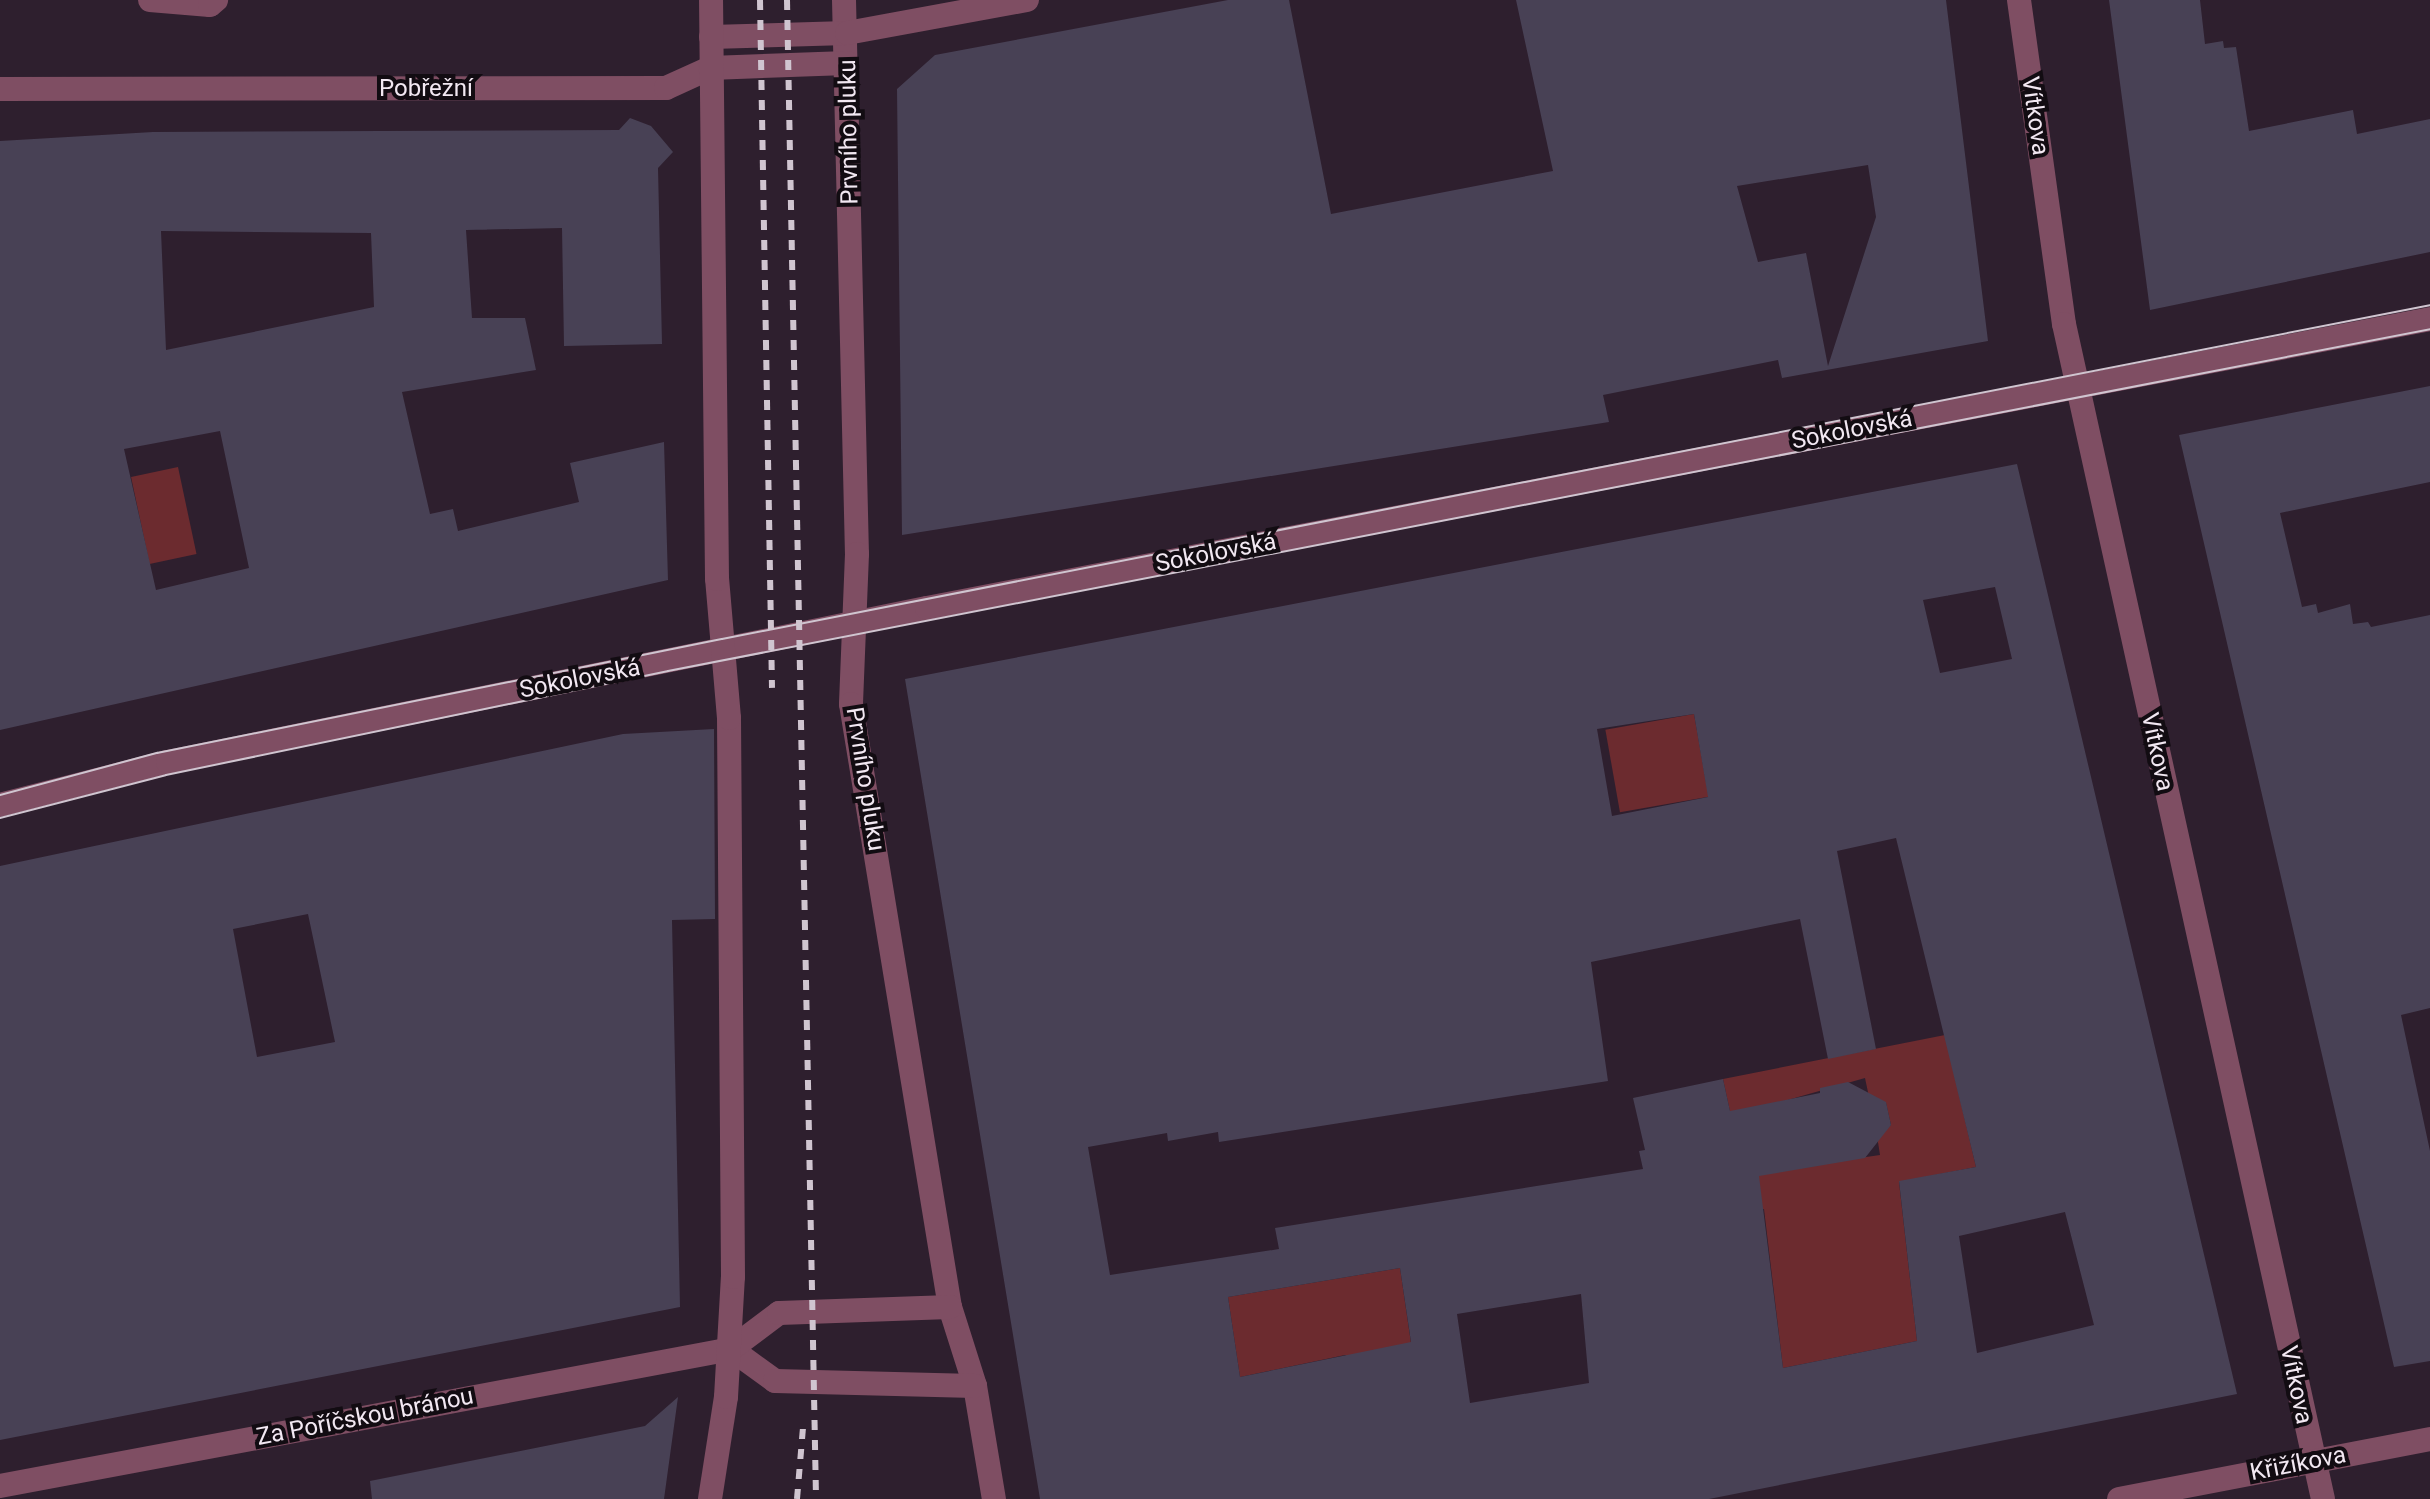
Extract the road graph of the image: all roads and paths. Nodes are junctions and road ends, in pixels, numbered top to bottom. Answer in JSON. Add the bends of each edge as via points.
{"nodes":[{"id":1,"x":150,"y":0,"type":"edge"},
{"id":2,"x":216,"y":0,"type":"edge"},
{"id":3,"x":711,"y":0,"type":"edge"},
{"id":4,"x":844,"y":0,"type":"edge"},
{"id":5,"x":1027,"y":0,"type":"edge"},
{"id":6,"x":2019,"y":0,"type":"edge"},
{"id":7,"x":847,"y":33,"type":"junction"},
{"id":8,"x":711,"y":37,"type":"junction"},
{"id":9,"x":847,"y":63,"type":"junction"},
{"id":10,"x":710,"y":68,"type":"junction"},
{"id":11,"x":0,"y":89,"type":"edge"},
{"id":12,"x":2430,"y":319,"type":"edge"},
{"id":13,"x":2081,"y":386,"type":"junction"},
{"id":14,"x":856,"y":623,"type":"junction"},
{"id":15,"x":722,"y":650,"type":"junction"},
{"id":16,"x":2,"y":804,"type":"edge"},
{"id":17,"x":950,"y":1307,"type":"junction"},
{"id":18,"x":731,"y":1349,"type":"junction"},
{"id":19,"x":975,"y":1386,"type":"junction"},
{"id":20,"x":2430,"y":1439,"type":"edge"},
{"id":21,"x":2312,"y":1461,"type":"junction"},
{"id":22,"x":0,"y":1486,"type":"edge"},
{"id":23,"x":710,"y":1499,"type":"edge"},
{"id":24,"x":994,"y":1499,"type":"edge"},
{"id":25,"x":2119,"y":1499,"type":"edge"},
{"id":26,"x":2323,"y":1499,"type":"edge"}],
"edges":[{"from":1,"to":2,"type":"street","via":[[210,5]]},
{"from":3,"to":8,"type":"street"},
{"from":4,"to":7,"type":"street","name":"Prvního pluku"},
{"from":5,"to":7,"type":"street"},
{"from":6,"to":13,"type":"street","name":"Vítkova","via":[[2064,324]]},
{"from":7,"to":8,"type":"street"},
{"from":7,"to":9,"type":"street","name":"Prvního pluku"},
{"from":8,"to":10,"type":"street"},
{"from":9,"to":10,"type":"street","name":"Pobřežní"},
{"from":9,"to":14,"type":"street","name":"Prvního pluku"},
{"from":10,"to":11,"type":"street","name":"Pobřežní","via":[[666,88]]},
{"from":10,"to":15,"type":"street"},
{"from":12,"to":13,"type":"street","name":"Sokolovská"},
{"from":13,"to":14,"type":"street","name":"Sokolovská"},
{"from":13,"to":21,"type":"street","name":"Vítkova"},
{"from":14,"to":15,"type":"street","name":"Sokolovská"},
{"from":14,"to":17,"type":"street","name":"Prvního pluku","via":[[851,704]]},
{"from":15,"to":16,"type":"street","name":"Sokolovská","via":[[168,762]]},
{"from":15,"to":18,"type":"street","via":[[729,718]]},
{"from":17,"to":18,"type":"street","via":[[779,1313]]},
{"from":17,"to":19,"type":"street","name":"Prvního pluku"},
{"from":18,"to":19,"type":"street","via":[[775,1381]]},
{"from":18,"to":22,"type":"street","name":"Za Poříčskou bránou"},
{"from":18,"to":23,"type":"street"},
{"from":19,"to":24,"type":"street","name":"Prvního pluku"},
{"from":20,"to":21,"type":"street","name":"Křižíkova"},
{"from":21,"to":25,"type":"street","name":"Křižíkova"},
{"from":21,"to":26,"type":"street","name":"Vítkova"}]}
